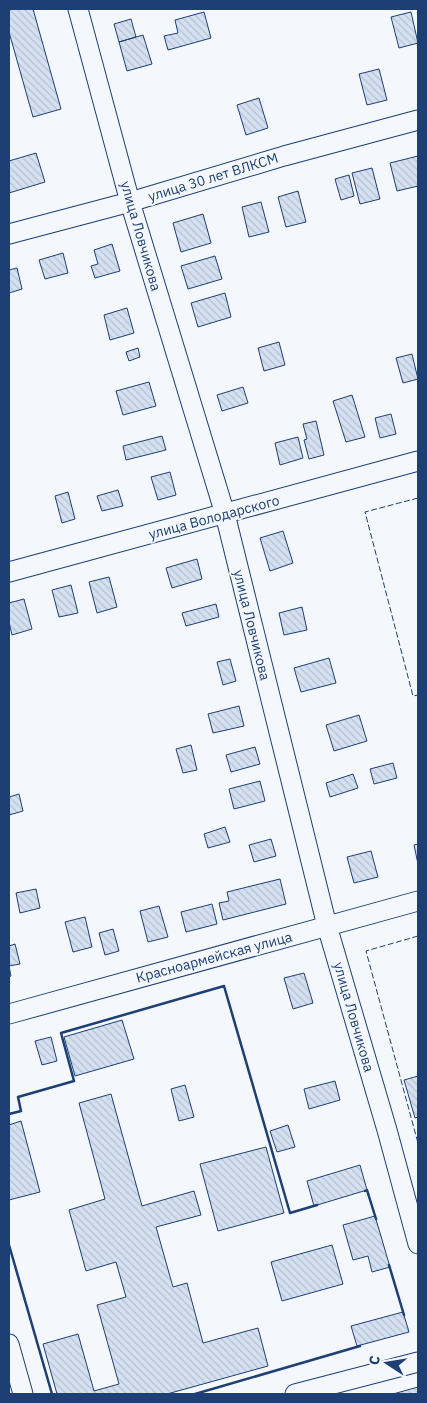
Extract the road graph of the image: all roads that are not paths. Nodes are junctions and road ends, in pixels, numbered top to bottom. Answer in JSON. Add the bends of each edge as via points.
{"nodes":[{"id":1,"x":78,"y":9,"type":"edge"},
{"id":2,"x":418,"y":120,"type":"edge"},
{"id":3,"x":130,"y":202,"type":"junction"},
{"id":4,"x":9,"y":234,"type":"edge"},
{"id":5,"x":418,"y":461,"type":"edge"},
{"id":6,"x":224,"y":514,"type":"junction"},
{"id":7,"x":9,"y":572,"type":"edge"},
{"id":8,"x":418,"y":901,"type":"edge"},
{"id":9,"x":327,"y":926,"type":"junction"},
{"id":10,"x":9,"y":1014,"type":"edge"},
{"id":11,"x":418,"y":1244,"type":"edge"},
{"id":12,"x":9,"y":1344,"type":"edge"},
{"id":13,"x":418,"y":1362,"type":"edge"},
{"id":14,"x":23,"y":1394,"type":"edge"},
{"id":15,"x":295,"y":1394,"type":"edge"}],
"edges":[{"from":1,"to":3,"type":"street","name":"улица Ловчикова"},
{"from":2,"to":3,"type":"street","name":"улица 30 лет ВЛКСМ"},
{"from":3,"to":4,"type":"street","name":"улица 30 лет ВЛКСМ"},
{"from":3,"to":6,"type":"street","name":"улица Ловчикова"},
{"from":5,"to":6,"type":"street","name":"улица Володарского"},
{"from":6,"to":7,"type":"street","name":"улица Володарского"},
{"from":6,"to":9,"type":"street","name":"улица Ловчикова"},
{"from":8,"to":9,"type":"street","name":"Красноармейская улица"},
{"from":9,"to":10,"type":"street","name":"Красноармейская улица"},
{"from":9,"to":11,"type":"street","name":"улица Ловчикова"},
{"from":12,"to":14,"type":"street"},
{"from":13,"to":15,"type":"street"}]}
